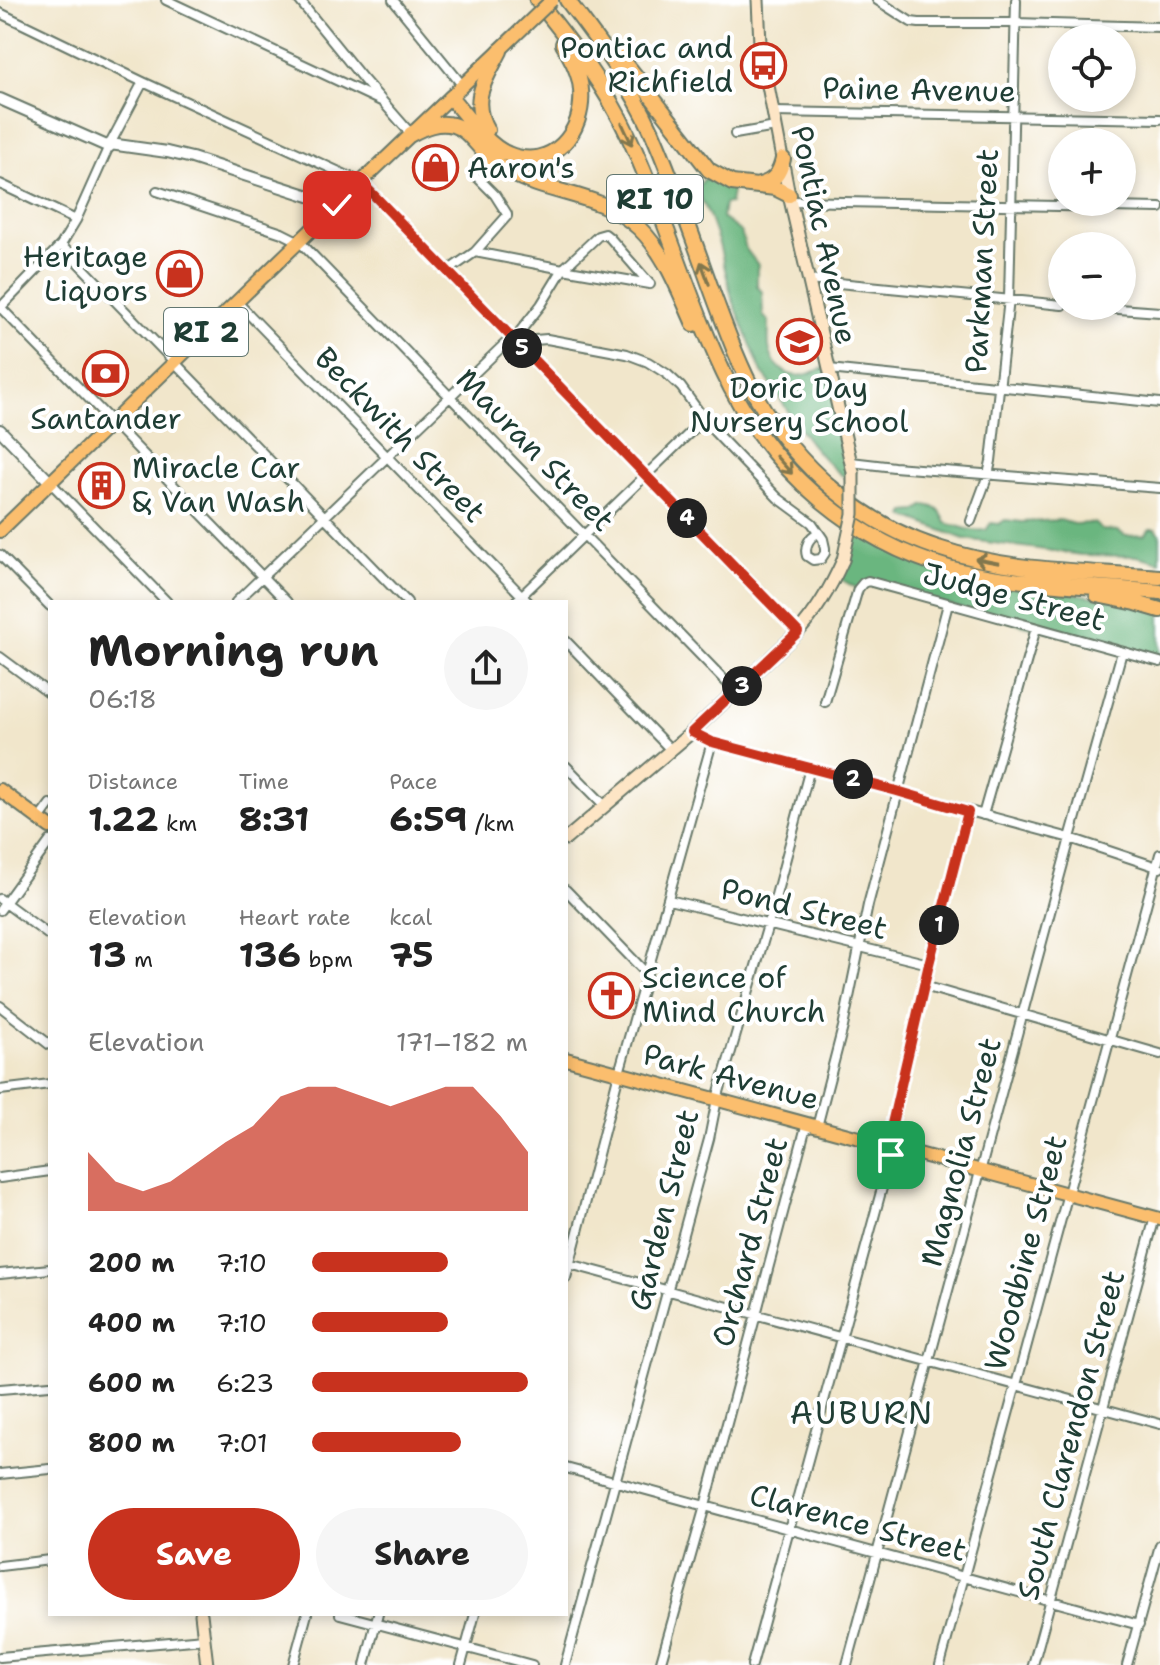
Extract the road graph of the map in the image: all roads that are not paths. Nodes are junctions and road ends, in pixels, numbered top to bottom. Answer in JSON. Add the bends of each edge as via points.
{"nodes":[{"id":1,"x":166,"y":0,"type":"edge"},
{"id":2,"x":299,"y":0,"type":"edge"},
{"id":3,"x":393,"y":0,"type":"edge"},
{"id":4,"x":536,"y":0,"type":"edge"},
{"id":5,"x":552,"y":0,"type":"edge"},
{"id":6,"x":758,"y":0,"type":"edge"},
{"id":7,"x":877,"y":0,"type":"edge"},
{"id":8,"x":1016,"y":0,"type":"edge"},
{"id":9,"x":570,"y":5,"type":"edge"},
{"id":10,"x":0,"y":13,"type":"edge"},
{"id":11,"x":1015,"y":23,"type":"junction"},
{"id":12,"x":1160,"y":27,"type":"edge"},
{"id":13,"x":500,"y":51,"type":"junction"},
{"id":14,"x":143,"y":82,"type":"junction"},
{"id":15,"x":463,"y":86,"type":"junction"},
{"id":16,"x":0,"y":99,"type":"edge"},
{"id":17,"x":449,"y":100,"type":"junction"},
{"id":18,"x":383,"y":102,"type":"junction"},
{"id":19,"x":773,"y":112,"type":"junction"},
{"id":20,"x":1013,"y":115,"type":"junction"},
{"id":21,"x":1160,"y":119,"type":"edge"},
{"id":22,"x":776,"y":127,"type":"junction"},
{"id":23,"x":467,"y":133,"type":"junction"},
{"id":24,"x":411,"y":134,"type":"junction"},
{"id":25,"x":735,"y":134,"type":"dead end"},
{"id":26,"x":110,"y":146,"type":"junction"},
{"id":27,"x":516,"y":157,"type":"junction"},
{"id":28,"x":783,"y":159,"type":"junction"},
{"id":29,"x":477,"y":177,"type":"dead end"},
{"id":30,"x":361,"y":182,"type":"junction"},
{"id":31,"x":1,"y":186,"type":"edge"},
{"id":32,"x":751,"y":186,"type":"junction"},
{"id":33,"x":157,"y":191,"type":"dead end"},
{"id":34,"x":790,"y":198,"type":"junction"},
{"id":35,"x":337,"y":205,"type":"junction"},
{"id":36,"x":1011,"y":206,"type":"junction"},
{"id":37,"x":1160,"y":208,"type":"edge"},
{"id":38,"x":76,"y":220,"type":"junction"},
{"id":39,"x":300,"y":242,"type":"junction"},
{"id":40,"x":61,"y":245,"type":"junction"},
{"id":41,"x":475,"y":252,"type":"junction"},
{"id":42,"x":563,"y":269,"type":"junction"},
{"id":43,"x":449,"y":270,"type":"junction"},
{"id":44,"x":808,"y":280,"type":"junction"},
{"id":45,"x":1009,"y":299,"type":"junction"},
{"id":46,"x":237,"y":302,"type":"junction"},
{"id":47,"x":1048,"y":303,"type":"edge"},
{"id":48,"x":0,"y":307,"type":"edge"},
{"id":49,"x":1136,"y":310,"type":"edge"},
{"id":50,"x":1160,"y":312,"type":"edge"},
{"id":51,"x":513,"y":338,"type":"junction"},
{"id":52,"x":523,"y":349,"type":"junction"},
{"id":53,"x":175,"y":362,"type":"junction"},
{"id":54,"x":829,"y":369,"type":"junction"},
{"id":55,"x":1000,"y":387,"type":"junction"},
{"id":56,"x":449,"y":395,"type":"junction"},
{"id":57,"x":1160,"y":403,"type":"edge"},
{"id":58,"x":746,"y":413,"type":"junction"},
{"id":59,"x":703,"y":420,"type":"junction"},
{"id":60,"x":113,"y":422,"type":"junction"},
{"id":61,"x":0,"y":430,"type":"edge"},
{"id":62,"x":386,"y":456,"type":"junction"},
{"id":63,"x":852,"y":467,"type":"junction"},
{"id":64,"x":646,"y":475,"type":"junction"},
{"id":65,"x":988,"y":475,"type":"junction"},
{"id":66,"x":50,"y":482,"type":"junction"},
{"id":67,"x":1160,"y":488,"type":"edge"},
{"id":68,"x":324,"y":516,"type":"junction"},
{"id":69,"x":971,"y":521,"type":"dead end"},
{"id":70,"x":0,"y":531,"type":"edge"},
{"id":71,"x":818,"y":533,"type":"dead end"},
{"id":72,"x":584,"y":535,"type":"junction"},
{"id":73,"x":0,"y":555,"type":"edge"},
{"id":74,"x":1064,"y":570,"type":"junction"},
{"id":75,"x":1160,"y":571,"type":"edge"},
{"id":76,"x":262,"y":576,"type":"junction"},
{"id":77,"x":1160,"y":577,"type":"edge"},
{"id":78,"x":1018,"y":580,"type":"junction"},
{"id":79,"x":1160,"y":592,"type":"edge"},
{"id":80,"x":165,"y":600,"type":"edge"},
{"id":81,"x":238,"y":600,"type":"edge"},
{"id":82,"x":285,"y":600,"type":"edge"},
{"id":83,"x":405,"y":600,"type":"edge"},
{"id":84,"x":521,"y":600,"type":"edge"},
{"id":85,"x":48,"y":604,"type":"edge"},
{"id":86,"x":948,"y":604,"type":"junction"},
{"id":87,"x":1160,"y":610,"type":"edge"},
{"id":88,"x":1036,"y":628,"type":"junction"},
{"id":89,"x":798,"y":632,"type":"junction"},
{"id":90,"x":568,"y":643,"type":"edge"},
{"id":91,"x":1122,"y":652,"type":"junction"},
{"id":92,"x":0,"y":657,"type":"edge"},
{"id":93,"x":1160,"y":662,"type":"edge"},
{"id":94,"x":736,"y":692,"type":"junction"},
{"id":95,"x":48,"y":693,"type":"edge"},
{"id":96,"x":825,"y":702,"type":"dead end"},
{"id":97,"x":692,"y":732,"type":"junction"},
{"id":98,"x":712,"y":742,"type":"junction"},
{"id":99,"x":670,"y":749,"type":"junction"},
{"id":100,"x":568,"y":768,"type":"edge"},
{"id":101,"x":810,"y":768,"type":"junction"},
{"id":102,"x":0,"y":790,"type":"edge"},
{"id":103,"x":897,"y":791,"type":"junction"},
{"id":104,"x":605,"y":806,"type":"junction"},
{"id":105,"x":968,"y":812,"type":"junction"},
{"id":106,"x":983,"y":815,"type":"junction"},
{"id":107,"x":45,"y":823,"type":"edge"},
{"id":108,"x":568,"y":837,"type":"edge"},
{"id":109,"x":1070,"y":838,"type":"junction"},
{"id":110,"x":48,"y":844,"type":"edge"},
{"id":111,"x":1160,"y":854,"type":"edge"},
{"id":112,"x":1158,"y":868,"type":"edge"},
{"id":113,"x":568,"y":892,"type":"edge"},
{"id":114,"x":669,"y":900,"type":"junction"},
{"id":115,"x":2,"y":904,"type":"edge"},
{"id":116,"x":768,"y":925,"type":"junction"},
{"id":117,"x":48,"y":935,"type":"edge"},
{"id":118,"x":859,"y":948,"type":"junction"},
{"id":119,"x":929,"y":964,"type":"junction"},
{"id":120,"x":647,"y":974,"type":"junction"},
{"id":121,"x":924,"y":986,"type":"junction"},
{"id":122,"x":0,"y":1006,"type":"edge"},
{"id":123,"x":1023,"y":1015,"type":"junction"},
{"id":124,"x":1110,"y":1041,"type":"junction"},
{"id":125,"x":48,"y":1043,"type":"edge"},
{"id":126,"x":1160,"y":1054,"type":"edge"},
{"id":127,"x":568,"y":1060,"type":"edge"},
{"id":128,"x":619,"y":1073,"type":"junction"},
{"id":129,"x":48,"y":1084,"type":"edge"},
{"id":130,"x":0,"y":1090,"type":"edge"},
{"id":131,"x":717,"y":1099,"type":"junction"},
{"id":132,"x":812,"y":1127,"type":"junction"},
{"id":133,"x":890,"y":1147,"type":"junction"},
{"id":134,"x":48,"y":1171,"type":"edge"},
{"id":135,"x":980,"y":1171,"type":"junction"},
{"id":136,"x":0,"y":1178,"type":"edge"},
{"id":137,"x":1067,"y":1194,"type":"junction"},
{"id":138,"x":1158,"y":1218,"type":"edge"},
{"id":139,"x":568,"y":1264,"type":"edge"},
{"id":140,"x":48,"y":1269,"type":"edge"},
{"id":141,"x":0,"y":1274,"type":"edge"},
{"id":142,"x":668,"y":1291,"type":"junction"},
{"id":143,"x":755,"y":1315,"type":"junction"},
{"id":144,"x":841,"y":1338,"type":"junction"},
{"id":145,"x":929,"y":1362,"type":"junction"},
{"id":146,"x":48,"y":1385,"type":"edge"},
{"id":147,"x":1015,"y":1386,"type":"junction"},
{"id":148,"x":0,"y":1389,"type":"edge"},
{"id":149,"x":1102,"y":1409,"type":"junction"},
{"id":150,"x":1160,"y":1424,"type":"edge"},
{"id":151,"x":48,"y":1469,"type":"edge"},
{"id":152,"x":568,"y":1469,"type":"edge"},
{"id":153,"x":0,"y":1474,"type":"edge"},
{"id":154,"x":616,"y":1481,"type":"junction"},
{"id":155,"x":705,"y":1506,"type":"junction"},
{"id":156,"x":790,"y":1530,"type":"junction"},
{"id":157,"x":1160,"y":1545,"type":"edge"},
{"id":158,"x":876,"y":1553,"type":"junction"},
{"id":159,"x":48,"y":1560,"type":"edge"},
{"id":160,"x":0,"y":1566,"type":"edge"},
{"id":161,"x":964,"y":1577,"type":"junction"},
{"id":162,"x":1051,"y":1600,"type":"junction"},
{"id":163,"x":201,"y":1616,"type":"edge"},
{"id":164,"x":306,"y":1616,"type":"edge"},
{"id":165,"x":355,"y":1616,"type":"edge"},
{"id":166,"x":474,"y":1616,"type":"edge"},
{"id":167,"x":377,"y":1619,"type":"edge"},
{"id":168,"x":1139,"y":1625,"type":"junction"},
{"id":169,"x":204,"y":1639,"type":"junction"},
{"id":170,"x":466,"y":1647,"type":"junction"},
{"id":171,"x":0,"y":1657,"type":"edge"},
{"id":172,"x":207,"y":1665,"type":"edge"},
{"id":173,"x":293,"y":1665,"type":"edge"},
{"id":174,"x":365,"y":1665,"type":"edge"},
{"id":175,"x":461,"y":1665,"type":"edge"},
{"id":176,"x":532,"y":1665,"type":"edge"},
{"id":177,"x":565,"y":1665,"type":"edge"},
{"id":178,"x":660,"y":1665,"type":"edge"},
{"id":179,"x":752,"y":1665,"type":"edge"},
{"id":180,"x":847,"y":1665,"type":"edge"},
{"id":181,"x":940,"y":1665,"type":"edge"},
{"id":182,"x":1033,"y":1665,"type":"edge"},
{"id":183,"x":1127,"y":1665,"type":"edge"}],
"edges":[{"from":1,"to":18,"type":"street"},
{"from":2,"to":18,"type":"street"},
{"from":3,"to":15,"type":"street"},
{"from":4,"to":27,"type":"highway","via":[[575,68],[581,111],[569,138],[553,152]]},
{"from":4,"to":58,"type":"highway","number":"RI 10","one_way":true,"via":[[593,74],[622,123],[720,363]]},
{"from":5,"to":13,"type":"main road","number":"RI 2","bridge":true},
{"from":6,"to":19,"type":"main road","name":"Pontiac Avenue"},
{"from":7,"to":11,"type":"street","via":[[911,22]]},
{"from":8,"to":11,"type":"street","name":"Parkman Street"},
{"from":9,"to":32,"type":"highway","via":[[605,38],[709,170],[726,181]]},
{"from":74,"to":9,"type":"highway","number":"RI 10","one_way":true,"via":[[979,559],[911,538],[850,502],[797,454],[744,372],[639,105]]},
{"from":10,"to":14,"type":"street"},
{"from":11,"to":12,"type":"street"},
{"from":11,"to":20,"type":"street","name":"Parkman Street"},
{"from":13,"to":15,"type":"main road","number":"RI 2"},
{"from":13,"to":27,"type":"highway","via":[[478,107],[491,136]]},
{"from":14,"to":26,"type":"street"},
{"from":14,"to":30,"type":"street"},
{"from":15,"to":17,"type":"main road","number":"RI 2"},
{"from":16,"to":26,"type":"street"},
{"from":17,"to":23,"type":"highway"},
{"from":17,"to":24,"type":"main road","number":"RI 2"},
{"from":17,"to":27,"type":"highway","via":[[496,147]]},
{"from":18,"to":24,"type":"street"},
{"from":19,"to":20,"type":"street","name":"Paine Avenue"},
{"from":19,"to":22,"type":"main road","name":"Pontiac Avenue"},
{"from":20,"to":21,"type":"street","name":"Paine Avenue"},
{"from":20,"to":36,"type":"street","name":"Parkman Street"},
{"from":22,"to":25,"type":"street"},
{"from":22,"to":28,"type":"main road","name":"Pontiac Avenue"},
{"from":23,"to":24,"type":"highway","via":[[442,124]]},
{"from":23,"to":58,"type":"highway","via":[[507,170],[601,204],[642,231],[664,260],[714,366]]},
{"from":24,"to":30,"type":"main road","number":"RI 2"},
{"from":26,"to":35,"type":"street","via":[[192,158]]},
{"from":26,"to":38,"type":"street"},
{"from":28,"to":32,"type":"highway","via":[[773,179]]},
{"from":28,"to":34,"type":"main road","name":"Pontiac Avenue"},
{"from":29,"to":41,"type":"street","via":[[507,214]]},
{"from":30,"to":35,"type":"main road","number":"RI 2"},
{"from":30,"to":43,"type":"street"},
{"from":31,"to":38,"type":"street"},
{"from":32,"to":34,"type":"highway","via":[[775,188]]},
{"from":33,"to":39,"type":"street"},
{"from":34,"to":36,"type":"street"},
{"from":34,"to":44,"type":"main road","name":"Pontiac Avenue"},
{"from":35,"to":39,"type":"main road","number":"RI 2"},
{"from":36,"to":37,"type":"street"},
{"from":36,"to":45,"type":"street","name":"Parkman Street"},
{"from":38,"to":40,"type":"street"},
{"from":39,"to":46,"type":"main road","number":"RI 2"},
{"from":39,"to":56,"type":"street","name":"Mauran Street"},
{"from":40,"to":48,"type":"street"},
{"from":40,"to":53,"type":"street"},
{"from":41,"to":42,"type":"street"},
{"from":41,"to":43,"type":"street"},
{"from":42,"to":42,"type":"street","via":[[650,284],[605,234]]},
{"from":42,"to":51,"type":"street"},
{"from":43,"to":51,"type":"street"},
{"from":44,"to":45,"type":"street"},
{"from":44,"to":54,"type":"main road","name":"Pontiac Avenue"},
{"from":45,"to":47,"type":"street"},
{"from":45,"to":55,"type":"street","name":"Parkman Street"},
{"from":46,"to":53,"type":"main road","number":"RI 2"},
{"from":46,"to":62,"type":"street","name":"Beckwith Street"},
{"from":48,"to":60,"type":"street"},
{"from":49,"to":50,"type":"street"},
{"from":51,"to":52,"type":"street"},
{"from":51,"to":56,"type":"street"},
{"from":52,"to":59,"type":"street","via":[[547,339],[638,358],[671,378]]},
{"from":52,"to":64,"type":"street"},
{"from":53,"to":60,"type":"main road","number":"RI 2"},
{"from":53,"to":68,"type":"street"},
{"from":54,"to":55,"type":"street"},
{"from":54,"to":63,"type":"main road","name":"Pontiac Avenue"},
{"from":55,"to":57,"type":"street"},
{"from":55,"to":65,"type":"street","name":"Parkman Street"},
{"from":56,"to":62,"type":"street"},
{"from":56,"to":72,"type":"street","name":"Mauran Street"},
{"from":58,"to":78,"type":"highway","number":"RI 10","one_way":true,"via":[[799,481],[868,533],[947,568]]},
{"from":59,"to":64,"type":"street"},
{"from":59,"to":71,"type":"street"},
{"from":60,"to":66,"type":"main road","number":"RI 2"},
{"from":60,"to":76,"type":"street"},
{"from":61,"to":66,"type":"street"},
{"from":62,"to":68,"type":"street"},
{"from":62,"to":84,"type":"street","name":"Beckwith Street"},
{"from":63,"to":65,"type":"street"},
{"from":63,"to":89,"type":"main road","name":"Pontiac Avenue","bridge":true,"via":[[853,514],[843,560],[823,600]]},
{"from":64,"to":72,"type":"street"},
{"from":64,"to":89,"type":"street"},
{"from":65,"to":67,"type":"street"},
{"from":65,"to":69,"type":"street","name":"Parkman Street"},
{"from":66,"to":70,"type":"main road","number":"RI 2"},
{"from":66,"to":80,"type":"street"},
{"from":68,"to":76,"type":"street"},
{"from":68,"to":83,"type":"street"},
{"from":72,"to":84,"type":"street"},
{"from":72,"to":94,"type":"street","name":"Mauran Street"},
{"from":73,"to":85,"type":"street"},
{"from":74,"to":75,"type":"highway"},
{"from":74,"to":77,"type":"highway","number":"RI 10"},
{"from":76,"to":81,"type":"street"},
{"from":76,"to":82,"type":"street"},
{"from":78,"to":79,"type":"highway","number":"RI 10"},
{"from":78,"to":87,"type":"highway"},
{"from":86,"to":88,"type":"street","name":"Judge Street"},
{"from":86,"to":96,"type":"street","name":"Judge Street","via":[[863,583]]},
{"from":86,"to":103,"type":"street","name":"Orchard Street"},
{"from":88,"to":91,"type":"street","name":"Judge Street"},
{"from":88,"to":106,"type":"street"},
{"from":89,"to":94,"type":"main road","name":"Pontiac Avenue"},
{"from":90,"to":99,"type":"street"},
{"from":91,"to":93,"type":"street","name":"Judge Street"},
{"from":91,"to":109,"type":"street","name":"Magnolia Street"},
{"from":92,"to":95,"type":"street"},
{"from":94,"to":97,"type":"main road","name":"Pontiac Avenue"},
{"from":97,"to":98,"type":"street"},
{"from":97,"to":99,"type":"main road","name":"Pontiac Avenue"},
{"from":98,"to":101,"type":"street"},
{"from":98,"to":114,"type":"street"},
{"from":99,"to":104,"type":"main road","name":"Pontiac Avenue"},
{"from":100,"to":104,"type":"street"},
{"from":101,"to":103,"type":"street"},
{"from":101,"to":116,"type":"street","name":"Garden Street"},
{"from":102,"to":107,"type":"main road"},
{"from":103,"to":105,"type":"street"},
{"from":103,"to":118,"type":"street","name":"Orchard Street"},
{"from":104,"to":108,"type":"main road","name":"Pontiac Avenue"},
{"from":105,"to":106,"type":"street"},
{"from":105,"to":119,"type":"street"},
{"from":106,"to":109,"type":"street"},
{"from":109,"to":112,"type":"street"},
{"from":109,"to":123,"type":"street","name":"Magnolia Street"},
{"from":110,"to":115,"type":"street"},
{"from":111,"to":112,"type":"street","name":"Woodbine Street"},
{"from":112,"to":124,"type":"street","name":"Woodbine Street"},
{"from":113,"to":120,"type":"street"},
{"from":114,"to":116,"type":"street","name":"Pond Street"},
{"from":114,"to":120,"type":"street"},
{"from":115,"to":117,"type":"street"},
{"from":116,"to":118,"type":"street","name":"Pond Street"},
{"from":116,"to":131,"type":"street","name":"Garden Street"},
{"from":118,"to":119,"type":"street","name":"Pond Street"},
{"from":118,"to":132,"type":"street","name":"Orchard Street","via":[[818,1123]]},
{"from":119,"to":121,"type":"street"},
{"from":120,"to":128,"type":"street"},
{"from":121,"to":123,"type":"street"},
{"from":121,"to":133,"type":"street"},
{"from":122,"to":125,"type":"street"},
{"from":123,"to":124,"type":"street"},
{"from":123,"to":135,"type":"street","name":"Magnolia Street"},
{"from":124,"to":126,"type":"street"},
{"from":124,"to":137,"type":"street","name":"Woodbine Street"},
{"from":127,"to":128,"type":"main road","name":"Park Avenue"},
{"from":128,"to":131,"type":"main road","name":"Park Avenue"},
{"from":128,"to":139,"type":"street"},
{"from":129,"to":130,"type":"street"},
{"from":131,"to":132,"type":"main road","name":"Park Avenue"},
{"from":131,"to":142,"type":"street","name":"Garden Street"},
{"from":132,"to":133,"type":"main road","name":"Park Avenue"},
{"from":132,"to":143,"type":"street","name":"Orchard Street","via":[[805,1130]]},
{"from":133,"to":135,"type":"main road","name":"Park Avenue"},
{"from":133,"to":144,"type":"street"},
{"from":134,"to":136,"type":"street"},
{"from":135,"to":137,"type":"main road","name":"Park Avenue"},
{"from":135,"to":145,"type":"street","name":"Magnolia Street"},
{"from":137,"to":138,"type":"main road","name":"Park Avenue"},
{"from":137,"to":147,"type":"street","name":"Woodbine Street"},
{"from":138,"to":149,"type":"street","name":"South Clarendon Street"},
{"from":139,"to":142,"type":"street"},
{"from":140,"to":141,"type":"street"},
{"from":142,"to":143,"type":"street"},
{"from":142,"to":154,"type":"street","name":"Garden Street"},
{"from":143,"to":144,"type":"street"},
{"from":143,"to":155,"type":"street","name":"Orchard Street"},
{"from":144,"to":145,"type":"street"},
{"from":144,"to":156,"type":"street"},
{"from":145,"to":147,"type":"street"},
{"from":145,"to":158,"type":"street","name":"Magnolia Street"},
{"from":146,"to":148,"type":"street"},
{"from":147,"to":149,"type":"street"},
{"from":147,"to":161,"type":"street","name":"Woodbine Street"},
{"from":149,"to":150,"type":"street"},
{"from":149,"to":162,"type":"street","name":"South Clarendon Street"},
{"from":151,"to":153,"type":"street"},
{"from":152,"to":154,"type":"street","name":"Clarence Street"},
{"from":154,"to":155,"type":"street","name":"Clarence Street"},
{"from":154,"to":177,"type":"street","name":"Garden Street"},
{"from":155,"to":156,"type":"street","name":"Clarence Street"},
{"from":155,"to":178,"type":"street","name":"Orchard Street"},
{"from":156,"to":158,"type":"street","name":"Clarence Street"},
{"from":156,"to":179,"type":"street"},
{"from":157,"to":168,"type":"street"},
{"from":158,"to":161,"type":"street","name":"Clarence Street"},
{"from":158,"to":180,"type":"street","name":"Magnolia Street"},
{"from":159,"to":160,"type":"street"},
{"from":161,"to":162,"type":"street","name":"Clarence Street"},
{"from":161,"to":181,"type":"street","name":"Woodbine Street"},
{"from":162,"to":168,"type":"street","name":"Clarence Street"},
{"from":162,"to":182,"type":"street","name":"South Clarendon Street"},
{"from":163,"to":169,"type":"main road"},
{"from":164,"to":173,"type":"street"},
{"from":165,"to":167,"type":"street"},
{"from":166,"to":170,"type":"street"},
{"from":167,"to":170,"type":"street"},
{"from":167,"to":174,"type":"street"},
{"from":168,"to":183,"type":"street"},
{"from":169,"to":171,"type":"street"},
{"from":169,"to":172,"type":"main road"},
{"from":170,"to":175,"type":"street"},
{"from":170,"to":176,"type":"street"}]}
